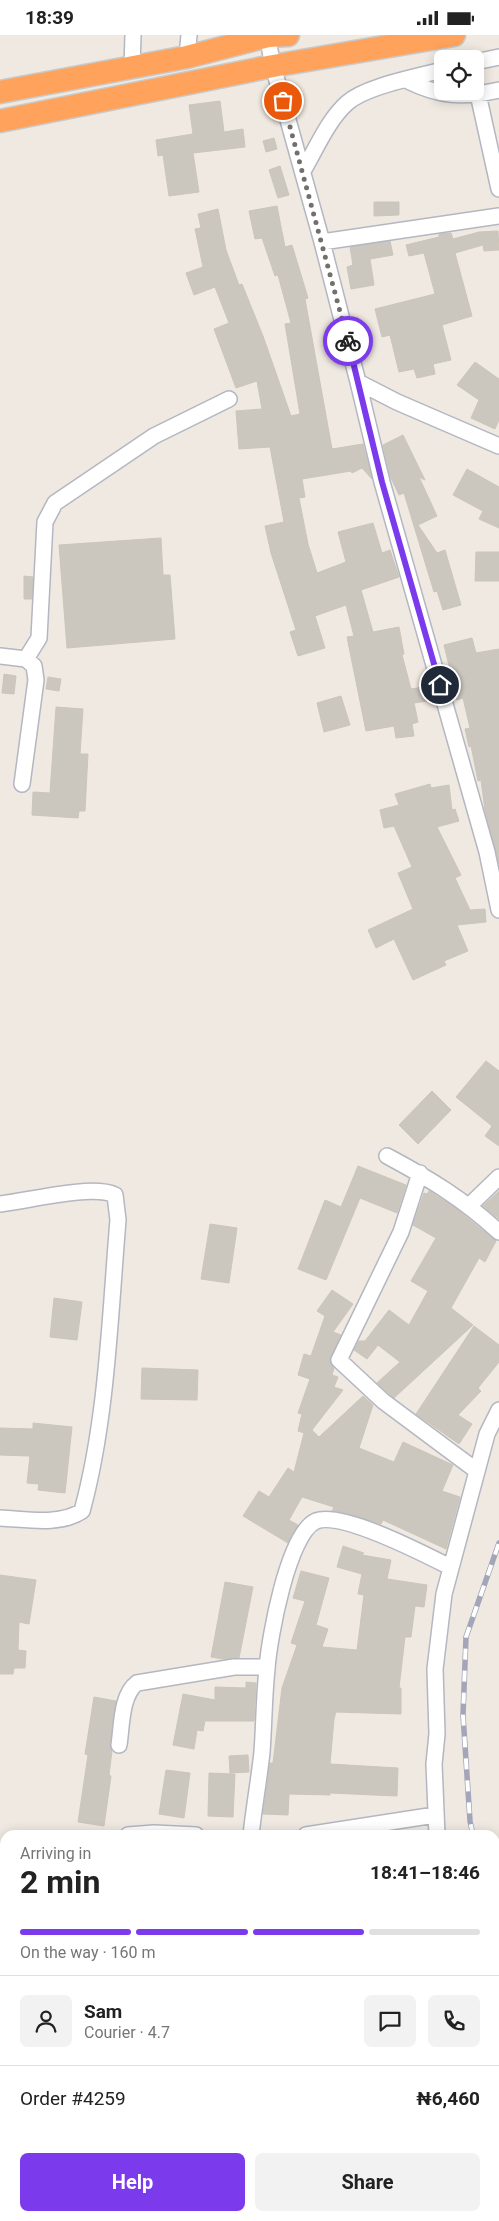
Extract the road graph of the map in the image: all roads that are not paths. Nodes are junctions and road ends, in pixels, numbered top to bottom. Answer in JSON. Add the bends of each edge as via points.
{"nodes":[{"id":1,"x":133,"y":35,"type":"edge"},
{"id":2,"x":274,"y":35,"type":"edge"},
{"id":3,"x":454,"y":35,"type":"edge"},
{"id":4,"x":188,"y":46,"type":"edge"},
{"id":5,"x":499,"y":57,"type":"edge"},
{"id":6,"x":484,"y":60,"type":"edge"},
{"id":7,"x":273,"y":66,"type":"junction"},
{"id":8,"x":132,"y":68,"type":"junction"},
{"id":9,"x":434,"y":72,"type":"edge"},
{"id":10,"x":406,"y":80,"type":"junction"},
{"id":11,"x":499,"y":90,"type":"edge"},
{"id":12,"x":434,"y":92,"type":"edge"},
{"id":13,"x":0,"y":93,"type":"edge"},
{"id":14,"x":484,"y":94,"type":"edge"},
{"id":15,"x":479,"y":100,"type":"edge"},
{"id":16,"x":0,"y":121,"type":"edge"},
{"id":17,"x":303,"y":171,"type":"junction"},
{"id":18,"x":499,"y":189,"type":"edge"},
{"id":19,"x":499,"y":216,"type":"edge"},
{"id":20,"x":322,"y":242,"type":"junction"},
{"id":21,"x":358,"y":382,"type":"junction"},
{"id":22,"x":229,"y":399,"type":"dead end"},
{"id":23,"x":499,"y":446,"type":"edge"},
{"id":24,"x":0,"y":656,"type":"edge"},
{"id":25,"x":26,"y":659,"type":"junction"},
{"id":26,"x":22,"y":784,"type":"dead end"},
{"id":27,"x":496,"y":881,"type":"edge"},
{"id":28,"x":499,"y":910,"type":"edge"},
{"id":29,"x":387,"y":1157,"type":"dead end"},
{"id":30,"x":420,"y":1173,"type":"junction"},
{"id":31,"x":499,"y":1177,"type":"edge"},
{"id":32,"x":0,"y":1204,"type":"edge"},
{"id":33,"x":468,"y":1205,"type":"junction"},
{"id":34,"x":499,"y":1232,"type":"edge"},
{"id":35,"x":499,"y":1410,"type":"edge"},
{"id":36,"x":477,"y":1471,"type":"junction"},
{"id":37,"x":0,"y":1518,"type":"edge"},
{"id":38,"x":450,"y":1567,"type":"junction"},
{"id":39,"x":267,"y":1667,"type":"junction"},
{"id":40,"x":119,"y":1745,"type":"dead end"},
{"id":41,"x":435,"y":1815,"type":"junction"},
{"id":42,"x":252,"y":1830,"type":"edge"},
{"id":43,"x":338,"y":1830,"type":"edge"},
{"id":44,"x":436,"y":1830,"type":"edge"}],
"edges":[{"from":1,"to":8,"type":"street"},
{"from":2,"to":4,"type":"highway"},
{"from":2,"to":7,"type":"street"},
{"from":3,"to":7,"type":"highway"},
{"from":4,"to":8,"type":"highway"},
{"from":5,"to":6,"type":"street"},
{"from":7,"to":16,"type":"highway"},
{"from":7,"to":17,"type":"street"},
{"from":8,"to":13,"type":"highway"},
{"from":9,"to":10,"type":"street"},
{"from":10,"to":12,"type":"street"},
{"from":10,"to":17,"type":"street","via":[[366,92],[348,102]]},
{"from":11,"to":14,"type":"street"},
{"from":15,"to":18,"type":"street"},
{"from":17,"to":20,"type":"street"},
{"from":19,"to":20,"type":"street"},
{"from":20,"to":21,"type":"street"},
{"from":21,"to":23,"type":"street"},
{"from":21,"to":27,"type":"street","via":[[382,482]]},
{"from":22,"to":25,"type":"street","via":[[154,435],[55,503],[45,522],[38,638]]},
{"from":24,"to":25,"type":"street"},
{"from":25,"to":26,"type":"street","via":[[34,665],[36,680]]},
{"from":27,"to":28,"type":"street"},
{"from":29,"to":30,"type":"street"},
{"from":30,"to":33,"type":"street"},
{"from":30,"to":36,"type":"street","via":[[401,1232],[339,1360],[384,1401]]},
{"from":31,"to":33,"type":"street"},
{"from":32,"to":37,"type":"street","via":[[94,1191],[110,1192],[116,1195],[118,1221],[95,1452],[82,1511],[74,1517],[49,1521]]},
{"from":33,"to":34,"type":"street"},
{"from":35,"to":36,"type":"street"},
{"from":36,"to":38,"type":"street"},
{"from":38,"to":39,"type":"street","via":[[357,1526],[330,1519],[316,1522],[306,1528],[295,1546],[281,1591]]},
{"from":38,"to":41,"type":"street","via":[[435,1669]]},
{"from":39,"to":40,"type":"street","via":[[234,1667],[137,1683],[130,1688],[127,1697]]},
{"from":39,"to":42,"type":"street","via":[[262,1752]]},
{"from":41,"to":43,"type":"street"},
{"from":41,"to":44,"type":"street"}]}
